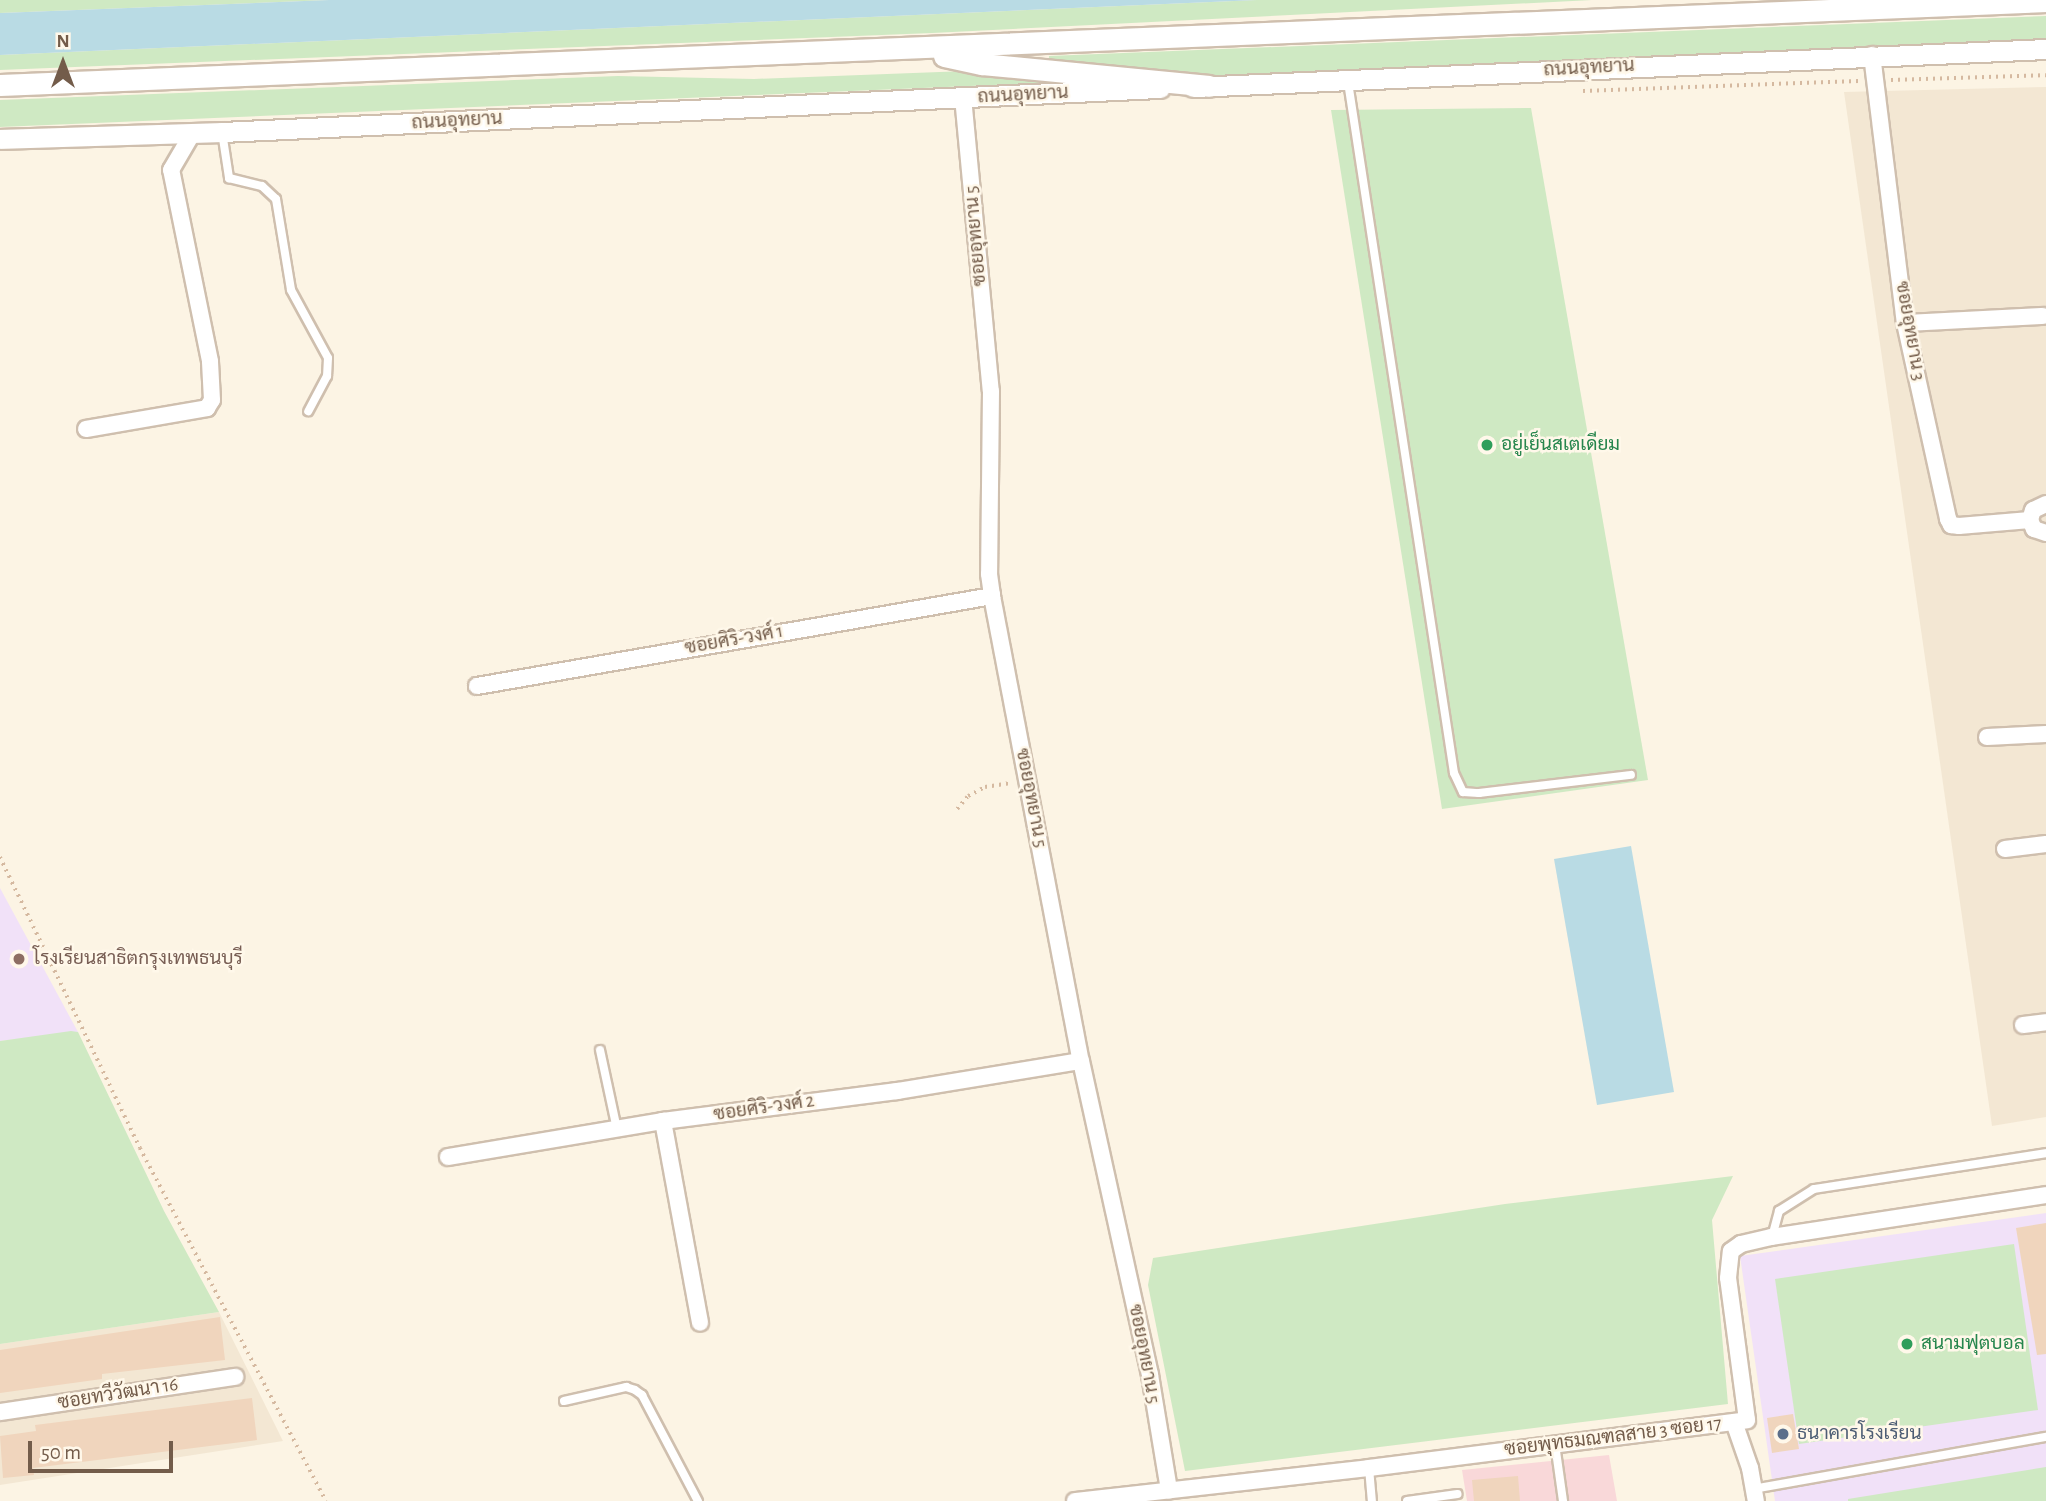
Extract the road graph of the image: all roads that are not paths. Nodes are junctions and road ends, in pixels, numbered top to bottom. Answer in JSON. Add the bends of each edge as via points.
{"nodes":[{"id":1,"x":2046,"y":1,"type":"edge"},
{"id":2,"x":2046,"y":49,"type":"edge"},
{"id":3,"x":912,"y":50,"type":"junction"},
{"id":4,"x":1872,"y":55,"type":"junction"},
{"id":5,"x":1348,"y":79,"type":"junction"},
{"id":6,"x":0,"y":85,"type":"edge"},
{"id":7,"x":1209,"y":86,"type":"junction"},
{"id":8,"x":963,"y":97,"type":"junction"},
{"id":9,"x":222,"y":132,"type":"junction"},
{"id":10,"x":192,"y":134,"type":"junction"},
{"id":11,"x":0,"y":139,"type":"edge"},
{"id":12,"x":2043,"y":316,"type":"dead end"},
{"id":13,"x":1905,"y":323,"type":"junction"},
{"id":14,"x":308,"y":411,"type":"dead end"},
{"id":15,"x":86,"y":429,"type":"dead end"},
{"id":16,"x":2046,"y":504,"type":"edge"},
{"id":17,"x":2031,"y":520,"type":"junction"},
{"id":18,"x":2046,"y":533,"type":"edge"},
{"id":19,"x":992,"y":596,"type":"junction"},
{"id":20,"x":477,"y":686,"type":"dead end"},
{"id":21,"x":2046,"y":734,"type":"edge"},
{"id":22,"x":1987,"y":737,"type":"dead end"},
{"id":23,"x":1631,"y":775,"type":"dead end"},
{"id":24,"x":2046,"y":844,"type":"edge"},
{"id":25,"x":2006,"y":849,"type":"dead end"},
{"id":26,"x":2046,"y":1022,"type":"edge"},
{"id":27,"x":2023,"y":1025,"type":"dead end"},
{"id":28,"x":600,"y":1050,"type":"dead end"},
{"id":29,"x":1081,"y":1062,"type":"junction"},
{"id":30,"x":663,"y":1121,"type":"junction"},
{"id":31,"x":617,"y":1129,"type":"junction"},
{"id":32,"x":2046,"y":1153,"type":"edge"},
{"id":33,"x":448,"y":1157,"type":"dead end"},
{"id":34,"x":2046,"y":1195,"type":"edge"},
{"id":35,"x":1772,"y":1237,"type":"junction"},
{"id":36,"x":699,"y":1324,"type":"dead end"},
{"id":37,"x":235,"y":1377,"type":"dead end"},
{"id":38,"x":565,"y":1401,"type":"dead end"},
{"id":39,"x":0,"y":1412,"type":"edge"},
{"id":40,"x":1734,"y":1422,"type":"junction"},
{"id":41,"x":2046,"y":1437,"type":"edge"},
{"id":42,"x":1555,"y":1444,"type":"junction"},
{"id":43,"x":1369,"y":1468,"type":"junction"},
{"id":44,"x":1169,"y":1490,"type":"junction"},
{"id":45,"x":1458,"y":1494,"type":"dead end"},
{"id":46,"x":1755,"y":1495,"type":"edge"},
{"id":47,"x":1110,"y":1499,"type":"edge"},
{"id":48,"x":698,"y":1501,"type":"edge"},
{"id":49,"x":1075,"y":1501,"type":"edge"},
{"id":50,"x":1372,"y":1501,"type":"edge"},
{"id":51,"x":1407,"y":1501,"type":"edge"},
{"id":52,"x":1563,"y":1501,"type":"edge"}],
"edges":[{"from":1,"to":3,"type":"main road"},
{"from":2,"to":4,"type":"street","name":"ถนนอุทยาน"},
{"from":3,"to":6,"type":"main road"},
{"from":3,"to":7,"type":"main road","via":[[982,64]]},
{"from":4,"to":5,"type":"street","name":"ถนนอุทยาน"},
{"from":4,"to":13,"type":"street","name":"ซอยอุทยาน 3"},
{"from":5,"to":7,"type":"street","name":"ถนนอุทยาน"},
{"from":5,"to":23,"type":"lane","via":[[1454,773],[1463,792],[1479,793]]},
{"from":7,"to":8,"type":"street","name":"ถนนอุทยาน"},
{"from":8,"to":9,"type":"street","name":"ถนนอุทยาน"},
{"from":8,"to":19,"type":"street","name":"ซอยอุทยาน 5","via":[[991,391]]},
{"from":9,"to":10,"type":"street","name":"ถนนอุทยาน"},
{"from":9,"to":14,"type":"lane","via":[[229,178],[262,186],[276,199],[291,290],[328,358],[327,376]]},
{"from":10,"to":11,"type":"street","name":"ถนนอุทยาน"},
{"from":10,"to":15,"type":"street","via":[[171,170],[210,361],[212,400],[207,408]]},
{"from":12,"to":13,"type":"street"},
{"from":13,"to":17,"type":"street","name":"ซอยอุทยาน 3","via":[[1951,525]]},
{"from":16,"to":17,"type":"street","via":[[2037,506]]},
{"from":17,"to":18,"type":"street","via":[[2034,529]]},
{"from":19,"to":20,"type":"street","name":"ซอยศิริ-วงศ์ 1"},
{"from":19,"to":29,"type":"street","name":"ซอยอุทยาน 5"},
{"from":21,"to":22,"type":"street"},
{"from":24,"to":25,"type":"street"},
{"from":26,"to":27,"type":"street"},
{"from":28,"to":31,"type":"lane"},
{"from":29,"to":30,"type":"street","name":"ซอยศิริ-วงศ์ 2"},
{"from":29,"to":44,"type":"street","name":"ซอยอุทยาน 5","via":[[1150,1375]]},
{"from":30,"to":31,"type":"street","name":"ซอยศิริ-วงศ์ 2"},
{"from":30,"to":36,"type":"street"},
{"from":31,"to":33,"type":"street","name":"ซอยศิริ-วงศ์ 2"},
{"from":32,"to":35,"type":"lane","via":[[1814,1189],[1779,1210]]},
{"from":34,"to":35,"type":"street","name":"ซอยพุทธมณฑลสาย 3 ซอย 17"},
{"from":35,"to":40,"type":"street","name":"ซอยพุทธมณฑลสาย 3 ซอย 17","via":[[1741,1244],[1731,1251],[1728,1263],[1747,1420]]},
{"from":37,"to":39,"type":"street","name":"ซอยทวีวัฒนา 16"},
{"from":38,"to":48,"type":"lane","via":[[626,1387],[642,1395]]},
{"from":40,"to":42,"type":"street","name":"ซอยพุทธมณฑลสาย 3 ซอย 17"},
{"from":40,"to":46,"type":"street"},
{"from":41,"to":46,"type":"lane"},
{"from":42,"to":43,"type":"street","name":"ซอยพุทธมณฑลสาย 3 ซอย 17"},
{"from":42,"to":52,"type":"lane"},
{"from":43,"to":44,"type":"street","name":"ซอยพุทธมณฑลสาย 3 ซอย 17"},
{"from":43,"to":50,"type":"lane"},
{"from":44,"to":47,"type":"street","name":"ซอยพุทธมณฑลสาย 3 ซอย 17"},
{"from":45,"to":51,"type":"lane"},
{"from":47,"to":49,"type":"street","name":"ซอยพุทธมณฑลสาย 3 ซอย 17"}]}
